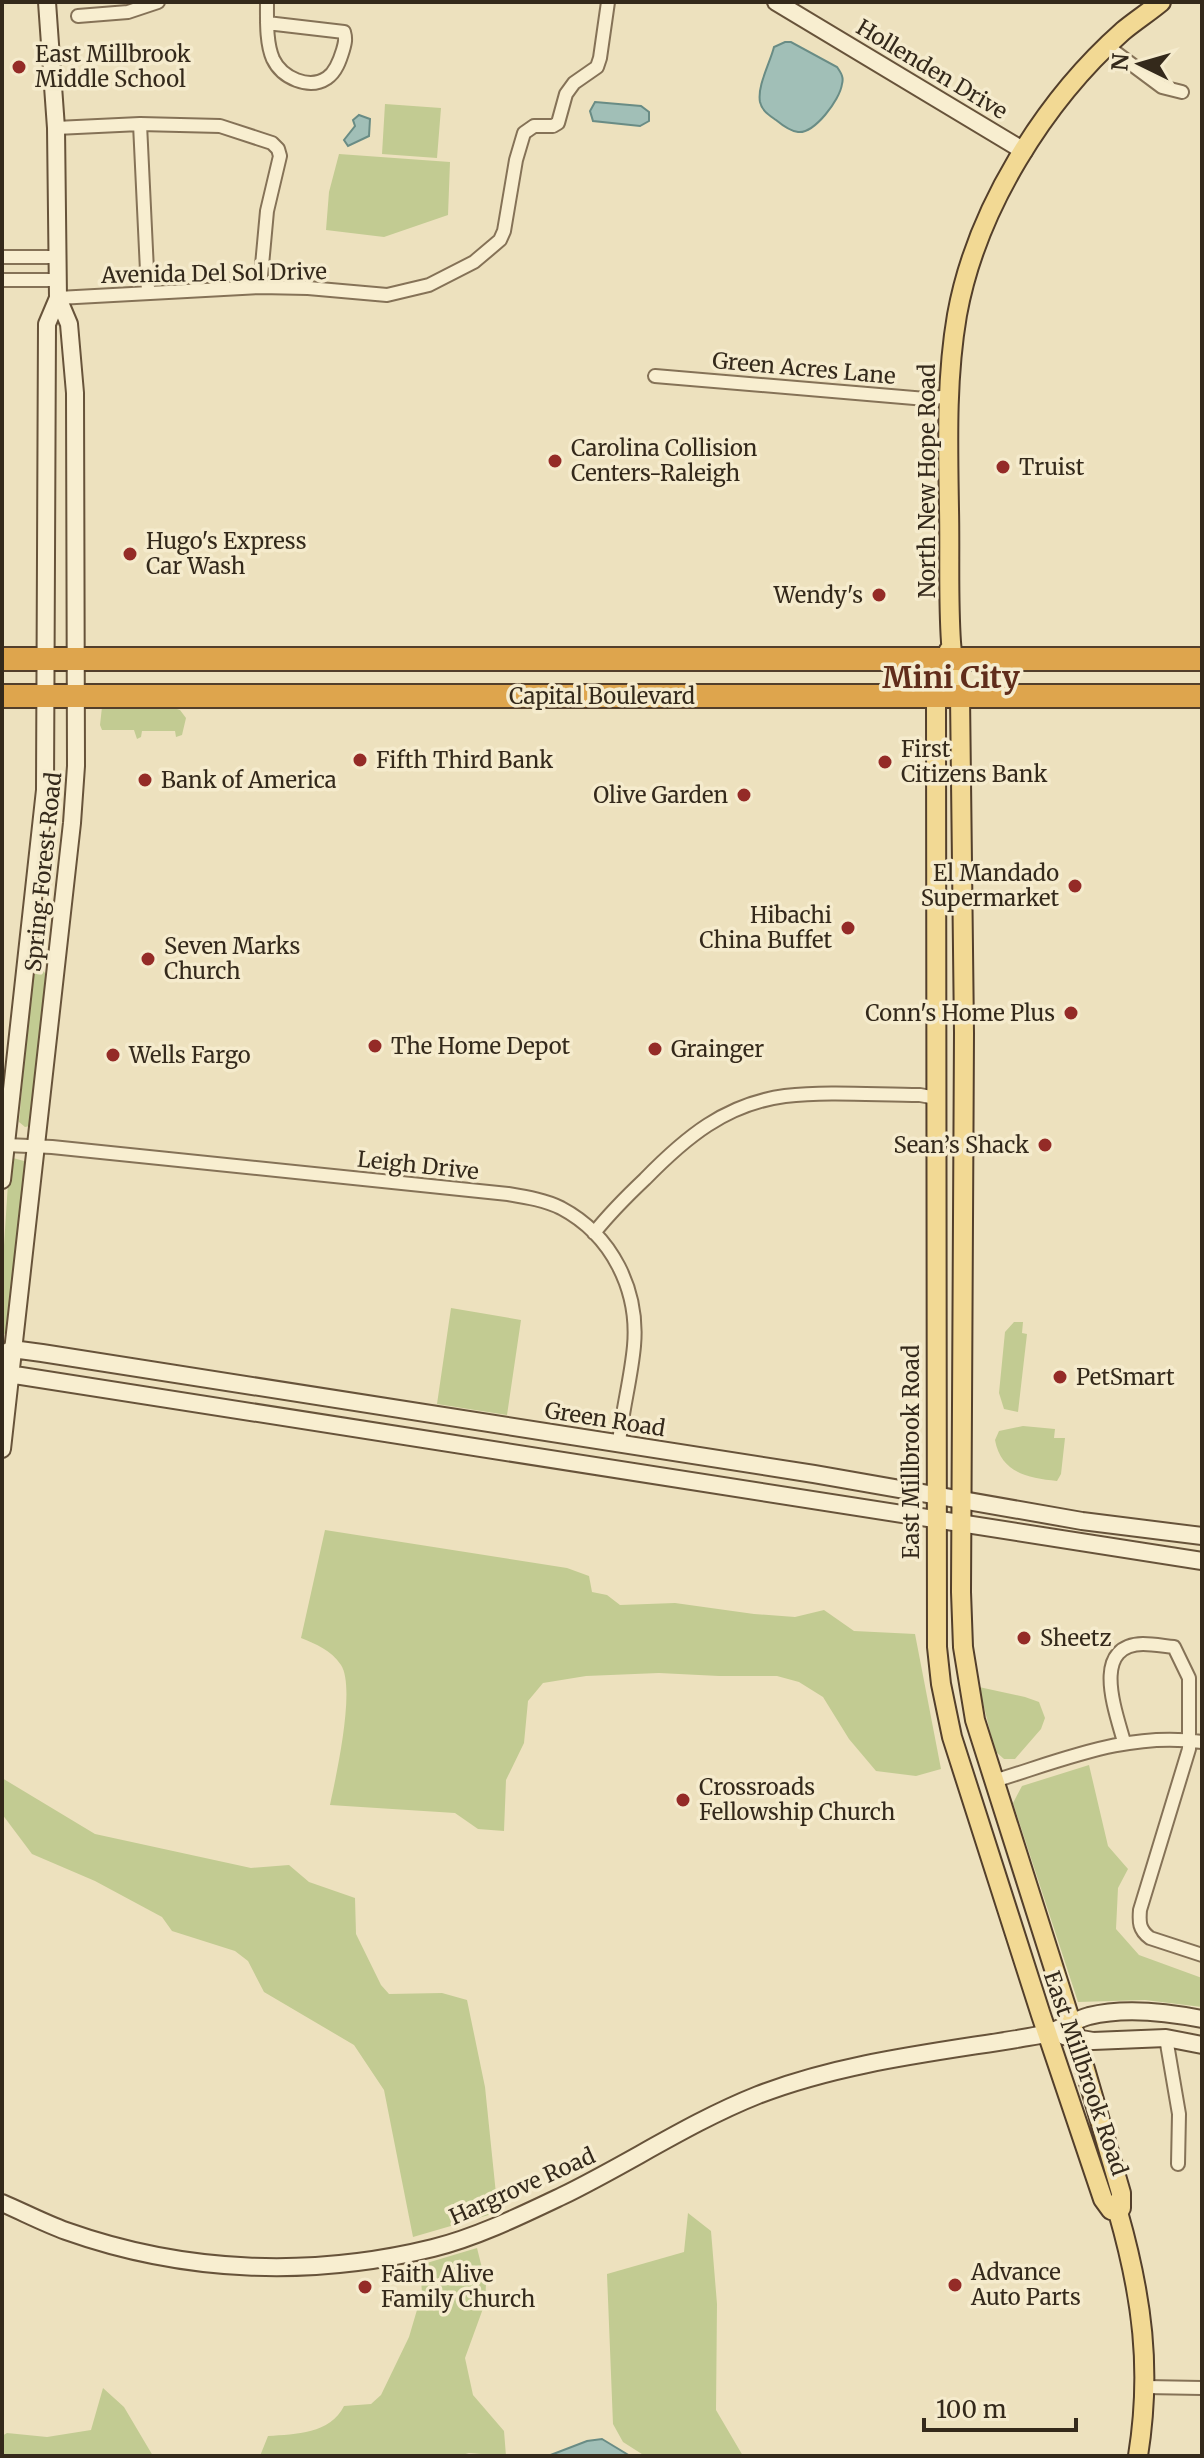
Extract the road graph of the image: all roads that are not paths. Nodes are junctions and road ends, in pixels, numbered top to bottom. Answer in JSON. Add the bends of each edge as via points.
{"nodes":[{"id":1,"x":47,"y":2,"type":"edge"},
{"id":2,"x":158,"y":2,"type":"edge"},
{"id":3,"x":267,"y":2,"type":"edge"},
{"id":4,"x":608,"y":2,"type":"edge"},
{"id":5,"x":776,"y":2,"type":"edge"},
{"id":6,"x":1161,"y":2,"type":"edge"},
{"id":7,"x":78,"y":16,"type":"dead end"},
{"id":8,"x":267,"y":23,"type":"junction"},
{"id":9,"x":1107,"y":46,"type":"junction"},
{"id":10,"x":1182,"y":92,"type":"dead end"},
{"id":11,"x":140,"y":124,"type":"junction"},
{"id":12,"x":56,"y":128,"type":"junction"},
{"id":13,"x":1024,"y":151,"type":"junction"},
{"id":14,"x":2,"y":257,"type":"edge"},
{"id":15,"x":59,"y":257,"type":"junction"},
{"id":16,"x":2,"y":280,"type":"edge"},
{"id":17,"x":58,"y":280,"type":"junction"},
{"id":18,"x":260,"y":287,"type":"junction"},
{"id":19,"x":148,"y":292,"type":"junction"},
{"id":20,"x":58,"y":298,"type":"junction"},
{"id":21,"x":655,"y":376,"type":"dead end"},
{"id":22,"x":949,"y":396,"type":"junction"},
{"id":23,"x":950,"y":654,"type":"junction"},
{"id":24,"x":2,"y":659,"type":"edge"},
{"id":25,"x":46,"y":659,"type":"junction"},
{"id":26,"x":1202,"y":659,"type":"edge"},
{"id":27,"x":76,"y":660,"type":"junction"},
{"id":28,"x":2,"y":696,"type":"edge"},
{"id":29,"x":76,"y":696,"type":"junction"},
{"id":30,"x":936,"y":696,"type":"junction"},
{"id":31,"x":960,"y":696,"type":"junction"},
{"id":32,"x":1202,"y":696,"type":"edge"},
{"id":33,"x":46,"y":697,"type":"junction"},
{"id":34,"x":27,"y":956,"type":"junction"},
{"id":35,"x":57,"y":961,"type":"junction"},
{"id":36,"x":936,"y":1048,"type":"junction"},
{"id":37,"x":936,"y":1098,"type":"junction"},
{"id":38,"x":963,"y":1098,"type":"junction"},
{"id":39,"x":6,"y":1145,"type":"junction"},
{"id":40,"x":36,"y":1146,"type":"junction"},
{"id":41,"x":2,"y":1180,"type":"edge"},
{"id":42,"x":964,"y":1206,"type":"junction"},
{"id":43,"x":594,"y":1233,"type":"junction"},
{"id":44,"x":7,"y":1352,"type":"edge"},
{"id":45,"x":6,"y":1373,"type":"edge"},
{"id":46,"x":295,"y":1393,"type":"junction"},
{"id":47,"x":373,"y":1405,"type":"junction"},
{"id":48,"x":290,"y":1418,"type":"junction"},
{"id":49,"x":368,"y":1431,"type":"junction"},
{"id":50,"x":619,"y":1443,"type":"junction"},
{"id":51,"x":2,"y":1449,"type":"edge"},
{"id":52,"x":617,"y":1469,"type":"junction"},
{"id":53,"x":935,"y":1495,"type":"junction"},
{"id":54,"x":963,"y":1500,"type":"junction"},
{"id":55,"x":935,"y":1519,"type":"junction"},
{"id":56,"x":1082,"y":1521,"type":"junction"},
{"id":57,"x":962,"y":1523,"type":"junction"},
{"id":58,"x":1202,"y":1536,"type":"edge"},
{"id":59,"x":1079,"y":1542,"type":"junction"},
{"id":60,"x":1202,"y":1561,"type":"edge"},
{"id":61,"x":1124,"y":1742,"type":"junction"},
{"id":62,"x":1196,"y":1742,"type":"edge"},
{"id":63,"x":994,"y":1781,"type":"junction"},
{"id":64,"x":1202,"y":1955,"type":"edge"},
{"id":65,"x":1202,"y":2019,"type":"edge"},
{"id":66,"x":1073,"y":2031,"type":"junction"},
{"id":67,"x":1047,"y":2033,"type":"junction"},
{"id":68,"x":1166,"y":2038,"type":"junction"},
{"id":69,"x":1202,"y":2045,"type":"edge"},
{"id":70,"x":1178,"y":2164,"type":"dead end"},
{"id":71,"x":2,"y":2203,"type":"edge"},
{"id":72,"x":1118,"y":2212,"type":"junction"},
{"id":73,"x":1146,"y":2387,"type":"junction"},
{"id":74,"x":1202,"y":2388,"type":"edge"},
{"id":75,"x":1138,"y":2456,"type":"edge"}],
"edges":[{"from":1,"to":12,"type":"street","name":"Spring Forest Road"},
{"from":2,"to":7,"type":"street","via":[[128,12]]},
{"from":3,"to":8,"type":"street"},
{"from":4,"to":18,"type":"street","name":"Avenida Del Sol Drive","via":[[597,67],[566,94],[558,123],[524,133],[504,231],[495,246],[443,279],[387,295]]},
{"from":5,"to":13,"type":"street","name":"Hollenden Drive"},
{"from":6,"to":9,"type":"main road","name":"North New Hope Road"},
{"from":8,"to":8,"type":"street","via":[[344,32],[346,40],[333,72],[321,81],[307,82],[285,75],[273,59]]},
{"from":9,"to":10,"type":"street","via":[[1162,87]]},
{"from":9,"to":13,"type":"main road","name":"North New Hope Road","via":[[1056,103]]},
{"from":11,"to":12,"type":"street"},
{"from":11,"to":18,"type":"street","via":[[220,126],[278,149]]},
{"from":11,"to":19,"type":"street"},
{"from":12,"to":15,"type":"street","name":"Spring Forest Road"},
{"from":13,"to":22,"type":"main road","name":"North New Hope Road","via":[[985,224],[969,271],[956,321]]},
{"from":14,"to":15,"type":"street"},
{"from":15,"to":17,"type":"street","name":"Spring Forest Road"},
{"from":16,"to":17,"type":"street"},
{"from":17,"to":20,"type":"street","name":"Spring Forest Road"},
{"from":18,"to":19,"type":"street","name":"Avenida Del Sol Drive"},
{"from":19,"to":20,"type":"street","name":"Avenida Del Sol Drive"},
{"from":20,"to":25,"type":"street","name":"Spring Forest Road","via":[[47,324]]},
{"from":20,"to":27,"type":"street","name":"Spring Forest Road","via":[[69,324],[75,393]]},
{"from":21,"to":22,"type":"street","name":"Green Acres Lane","via":[[931,400]]},
{"from":22,"to":23,"type":"main road","name":"North New Hope Road"},
{"from":23,"to":26,"type":"highway","name":"Capital Boulevard"},
{"from":23,"to":27,"type":"highway","name":"Capital Boulevard"},
{"from":23,"to":30,"type":"main road","name":"East Millbrook Road"},
{"from":23,"to":31,"type":"main road","name":"North New Hope Road"},
{"from":24,"to":25,"type":"highway","name":"Capital Boulevard"},
{"from":25,"to":27,"type":"highway","name":"Capital Boulevard"},
{"from":25,"to":33,"type":"street","name":"Spring Forest Road"},
{"from":27,"to":29,"type":"street","name":"Spring Forest Road"},
{"from":28,"to":33,"type":"highway","name":"Capital Boulevard"},
{"from":29,"to":30,"type":"highway","name":"Capital Boulevard"},
{"from":29,"to":33,"type":"highway","name":"Capital Boulevard"},
{"from":29,"to":35,"type":"street","name":"Spring Forest Road","via":[[75,786]]},
{"from":30,"to":31,"type":"highway","name":"Capital Boulevard"},
{"from":30,"to":36,"type":"main road","name":"East Millbrook Road"},
{"from":31,"to":32,"type":"highway","name":"Capital Boulevard"},
{"from":31,"to":38,"type":"main road","name":"East Millbrook Road"},
{"from":33,"to":34,"type":"street","name":"Spring Forest Road","via":[[45,790]]},
{"from":34,"to":35,"type":"street"},
{"from":34,"to":39,"type":"street","name":"Spring Forest Road"},
{"from":35,"to":40,"type":"street","name":"Spring Forest Road"},
{"from":36,"to":37,"type":"main road","name":"East Millbrook Road"},
{"from":36,"to":38,"type":"main road","via":[[946,1079]]},
{"from":37,"to":42,"type":"main road","via":[[953,1119],[953,1169]]},
{"from":37,"to":43,"type":"street","via":[[785,1096],[749,1104],[690,1135]]},
{"from":37,"to":53,"type":"main road","name":"East Millbrook Road"},
{"from":38,"to":42,"type":"main road","name":"East Millbrook Road"},
{"from":39,"to":40,"type":"street","name":"Leigh Drive"},
{"from":39,"to":41,"type":"street","name":"Spring Forest Road"},
{"from":40,"to":43,"type":"street","name":"Leigh Drive","via":[[508,1194],[561,1208]]},
{"from":40,"to":44,"type":"street","name":"Spring Forest Road"},
{"from":42,"to":54,"type":"main road","name":"East Millbrook Road"},
{"from":43,"to":50,"type":"street","name":"Leigh Drive","via":[[623,1271],[632,1301],[634,1344]]},
{"from":44,"to":45,"type":"street","name":"Spring Forest Road"},
{"from":44,"to":46,"type":"street","name":"Green Road"},
{"from":45,"to":48,"type":"street"},
{"from":45,"to":51,"type":"street","name":"Spring Forest Road"},
{"from":46,"to":47,"type":"street","name":"Green Road"},
{"from":46,"to":48,"type":"street"},
{"from":47,"to":49,"type":"street"},
{"from":47,"to":50,"type":"street","name":"Green Road"},
{"from":48,"to":49,"type":"street"},
{"from":49,"to":52,"type":"street"},
{"from":50,"to":52,"type":"street"},
{"from":50,"to":53,"type":"street","name":"Green Road"},
{"from":52,"to":55,"type":"street"},
{"from":53,"to":54,"type":"street","name":"Green Road"},
{"from":53,"to":55,"type":"main road","name":"East Millbrook Road"},
{"from":54,"to":56,"type":"street","name":"Green Road"},
{"from":54,"to":57,"type":"main road","name":"East Millbrook Road"},
{"from":55,"to":57,"type":"street"},
{"from":55,"to":67,"type":"main road","name":"East Millbrook Road","via":[[935,1628],[944,1702]]},
{"from":56,"to":58,"type":"street","name":"Green Road"},
{"from":56,"to":59,"type":"street"},
{"from":57,"to":59,"type":"street"},
{"from":57,"to":63,"type":"main road","name":"East Millbrook Road","via":[[965,1666]]},
{"from":59,"to":60,"type":"street"},
{"from":61,"to":62,"type":"street"},
{"from":61,"to":62,"type":"street","via":[[1109,1671],[1120,1652],[1140,1644],[1174,1647],[1189,1678]]},
{"from":61,"to":63,"type":"street"},
{"from":62,"to":64,"type":"street","via":[[1139,1923],[1150,1938]]},
{"from":63,"to":66,"type":"main road","name":"East Millbrook Road"},
{"from":65,"to":66,"type":"street","name":"Hargrove Road","via":[[1107,2012],[1087,2016]]},
{"from":66,"to":67,"type":"street","name":"Hargrove Road"},
{"from":66,"to":68,"type":"street","name":"Hargrove Road","via":[[1093,2041]]},
{"from":66,"to":72,"type":"main road","name":"East Millbrook Road","via":[[1121,2193]]},
{"from":67,"to":71,"type":"street","name":"Hargrove Road","via":[[855,2066],[792,2083],[701,2121],[498,2225],[436,2247],[378,2259],[291,2268],[199,2263],[111,2246]]},
{"from":67,"to":72,"type":"main road","name":"East Millbrook Road","via":[[1103,2199]]},
{"from":68,"to":69,"type":"street","name":"Hargrove Road"},
{"from":68,"to":70,"type":"street","via":[[1179,2114]]},
{"from":72,"to":73,"type":"main road","name":"East Millbrook Road","via":[[1139,2298]]},
{"from":73,"to":74,"type":"street"},
{"from":73,"to":75,"type":"main road","name":"East Millbrook Road"}]}
